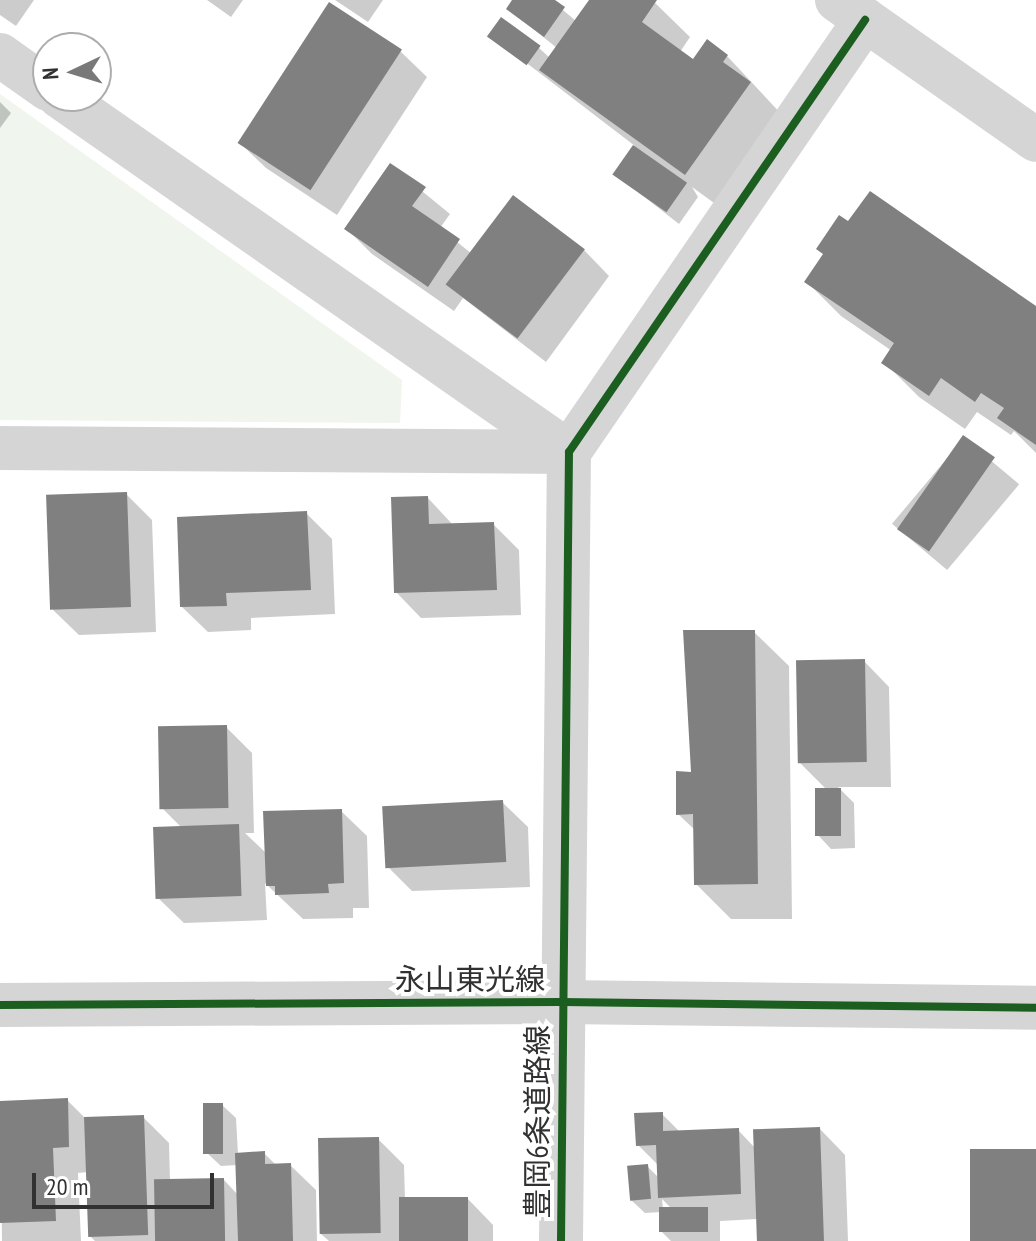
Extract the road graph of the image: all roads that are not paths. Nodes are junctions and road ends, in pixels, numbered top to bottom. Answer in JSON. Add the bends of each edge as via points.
{"nodes":[{"id":1,"x":851,"y":10,"type":"edge"},
{"id":2,"x":0,"y":55,"type":"edge"},
{"id":3,"x":32,"y":78,"type":"edge"},
{"id":4,"x":82,"y":112,"type":"edge"},
{"id":5,"x":1036,"y":140,"type":"edge"},
{"id":6,"x":0,"y":448,"type":"edge"},
{"id":7,"x":569,"y":452,"type":"junction"},
{"id":8,"x":561,"y":1002,"type":"junction"},
{"id":9,"x":0,"y":1005,"type":"edge"},
{"id":10,"x":1036,"y":1008,"type":"edge"},
{"id":11,"x":561,"y":1241,"type":"edge"}],
"edges":[{"from":1,"to":5,"type":"street"},
{"from":1,"to":7,"type":"street"},
{"from":2,"to":3,"type":"street"},
{"from":4,"to":7,"type":"street"},
{"from":6,"to":7,"type":"street"},
{"from":7,"to":8,"type":"street","name":"豊岡6条道路線"},
{"from":8,"to":9,"type":"street","name":"永山東光線"},
{"from":8,"to":10,"type":"street","name":"永山東光線"},
{"from":8,"to":11,"type":"street","name":"豊岡6条道路線"}]}
